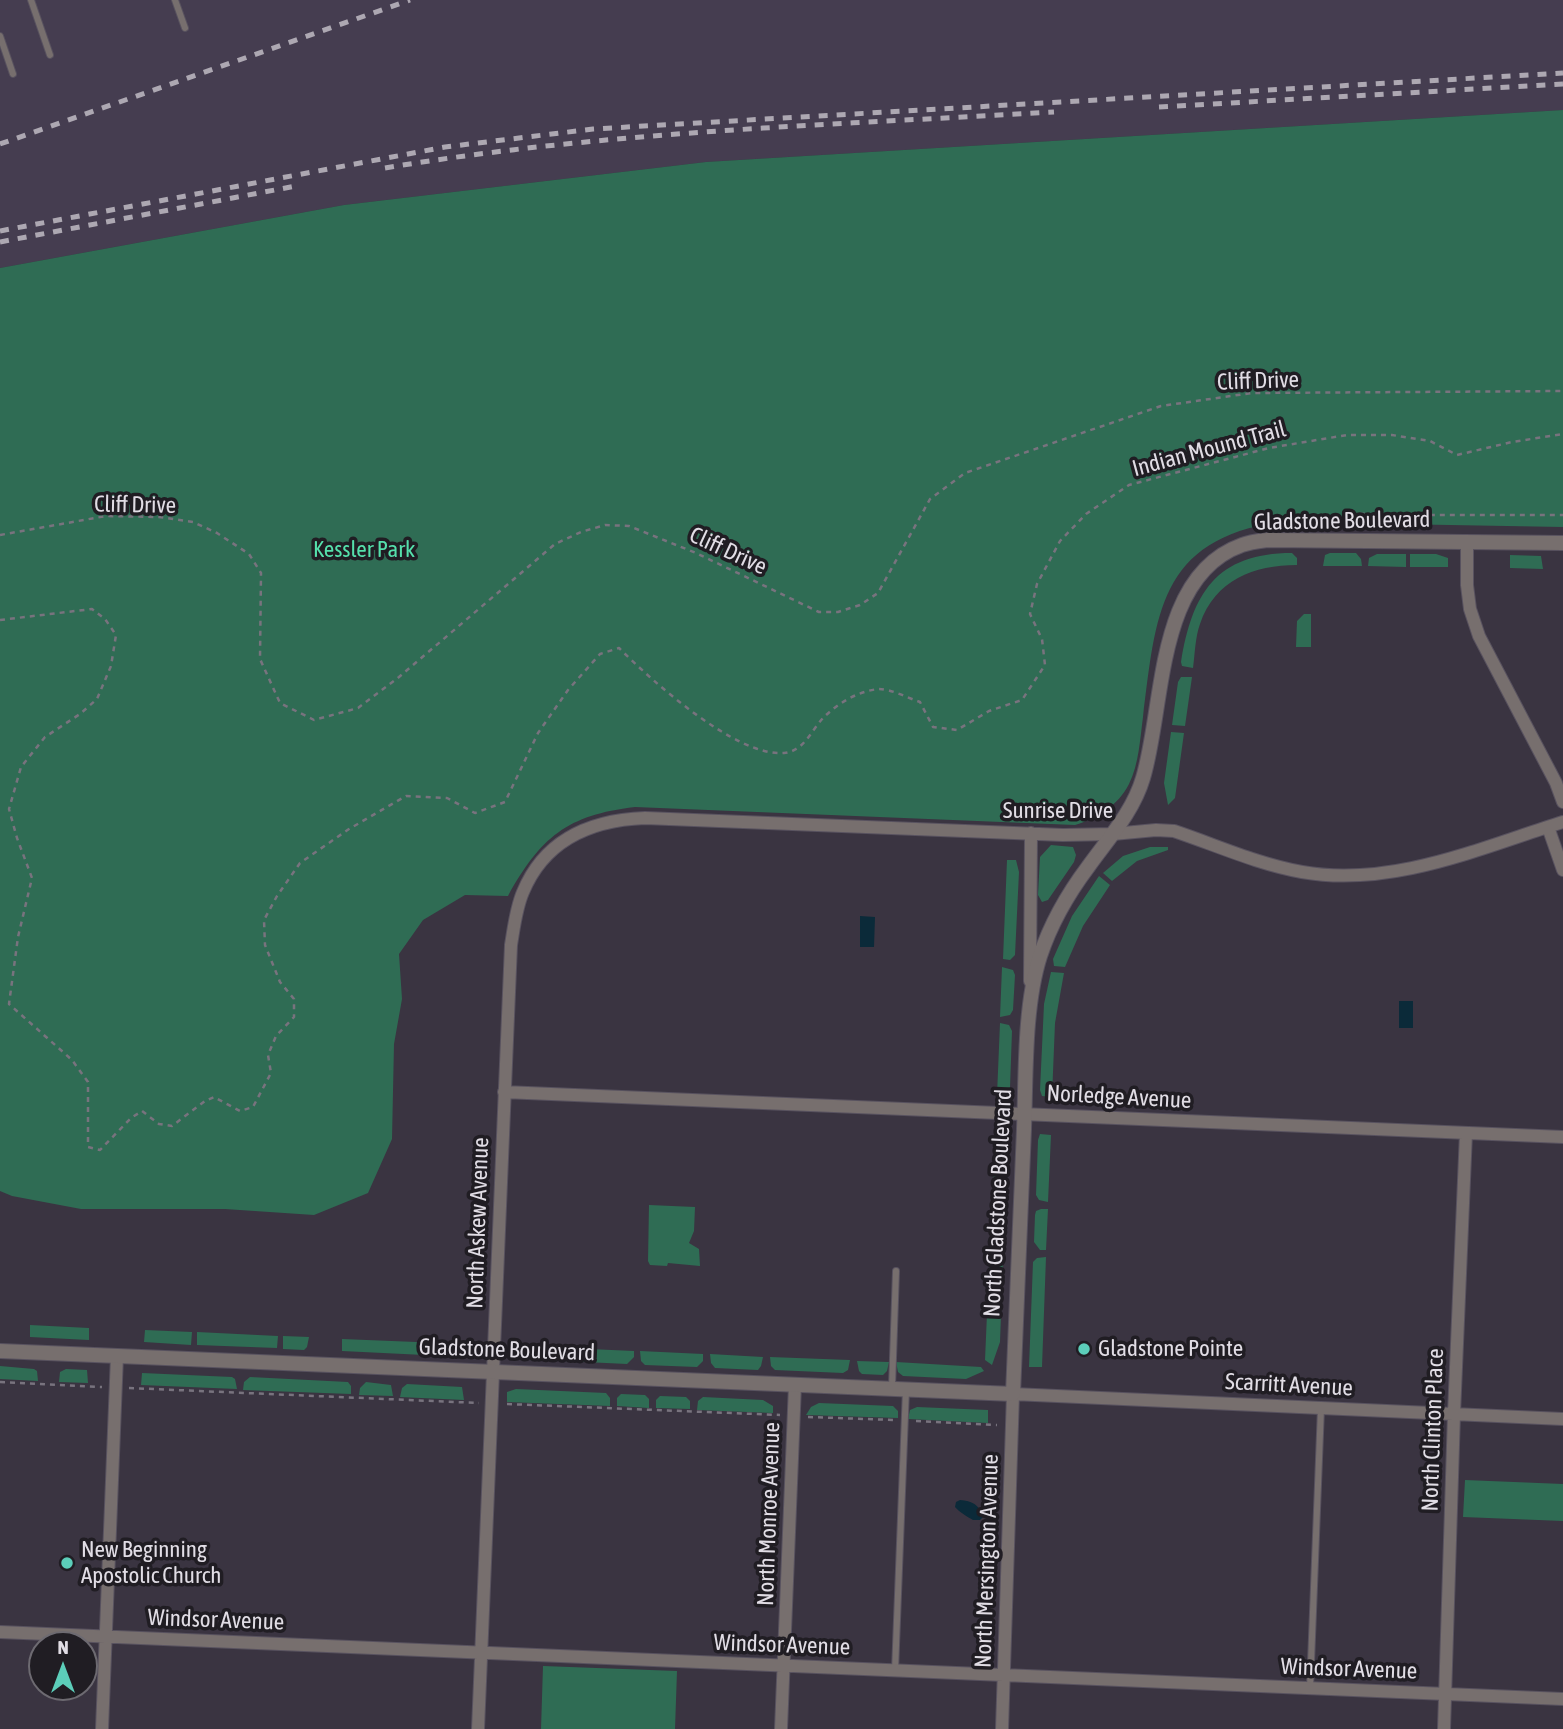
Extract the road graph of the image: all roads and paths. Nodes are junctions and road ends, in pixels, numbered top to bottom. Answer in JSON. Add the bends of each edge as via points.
{"nodes":[{"id":1,"x":31,"y":0,"type":"edge"},
{"id":2,"x":176,"y":0,"type":"edge"},
{"id":3,"x":185,"y":28,"type":"dead end"},
{"id":4,"x":0,"y":36,"type":"edge"},
{"id":5,"x":50,"y":55,"type":"dead end"},
{"id":6,"x":13,"y":74,"type":"dead end"},
{"id":7,"x":1563,"y":391,"type":"edge"},
{"id":8,"x":1563,"y":434,"type":"edge"},
{"id":9,"x":1563,"y":515,"type":"edge"},
{"id":10,"x":1333,"y":524,"type":"dead end"},
{"id":11,"x":0,"y":535,"type":"edge"},
{"id":12,"x":1467,"y":542,"type":"junction"},
{"id":13,"x":1563,"y":543,"type":"edge"},
{"id":14,"x":0,"y":620,"type":"edge"},
{"id":15,"x":1563,"y":802,"type":"edge"},
{"id":16,"x":1563,"y":822,"type":"edge"},
{"id":17,"x":1548,"y":827,"type":"junction"},
{"id":18,"x":1031,"y":834,"type":"junction"},
{"id":19,"x":1113,"y":834,"type":"junction"},
{"id":20,"x":548,"y":855,"type":"joint"},
{"id":21,"x":1087,"y":869,"type":"joint"},
{"id":22,"x":1563,"y":870,"type":"edge"},
{"id":23,"x":1030,"y":1013,"type":"junction"},
{"id":24,"x":504,"y":1092,"type":"junction"},
{"id":25,"x":1025,"y":1114,"type":"junction"},
{"id":26,"x":1466,"y":1133,"type":"junction"},
{"id":27,"x":1563,"y":1137,"type":"edge"},
{"id":28,"x":896,"y":1271,"type":"dead end"},
{"id":29,"x":0,"y":1351,"type":"edge"},
{"id":30,"x":117,"y":1356,"type":"junction"},
{"id":31,"x":493,"y":1372,"type":"junction"},
{"id":32,"x":795,"y":1385,"type":"junction"},
{"id":33,"x":899,"y":1389,"type":"junction"},
{"id":34,"x":1013,"y":1394,"type":"junction"},
{"id":35,"x":1321,"y":1408,"type":"junction"},
{"id":36,"x":1454,"y":1414,"type":"junction"},
{"id":37,"x":1563,"y":1419,"type":"edge"},
{"id":38,"x":0,"y":1632,"type":"edge"},
{"id":39,"x":106,"y":1637,"type":"junction"},
{"id":40,"x":482,"y":1653,"type":"junction"},
{"id":41,"x":784,"y":1666,"type":"junction"},
{"id":42,"x":895,"y":1671,"type":"junction"},
{"id":43,"x":1004,"y":1675,"type":"junction"},
{"id":44,"x":1310,"y":1688,"type":"junction"},
{"id":45,"x":1445,"y":1693,"type":"junction"},
{"id":46,"x":1563,"y":1699,"type":"edge"},
{"id":47,"x":102,"y":1729,"type":"edge"},
{"id":48,"x":478,"y":1729,"type":"edge"},
{"id":49,"x":781,"y":1729,"type":"edge"},
{"id":50,"x":1002,"y":1729,"type":"edge"},
{"id":51,"x":1444,"y":1729,"type":"edge"}],
"edges":[{"from":1,"to":5,"type":"lane"},
{"from":2,"to":3,"type":"lane"},
{"from":4,"to":6,"type":"lane"},
{"from":7,"to":11,"type":"path","name":"Cliff Drive","via":[[1252,393],[1161,406],[965,473],[930,499],[878,593],[838,612],[819,612],[629,526],[606,525],[555,544],[358,708],[314,720],[280,703],[260,659],[261,573],[249,554],[217,533],[193,522],[106,516]]},
{"from":8,"to":14,"type":"path","name":"Indian Mound Trail","via":[[1457,455],[1430,441],[1347,435],[1269,448],[1129,485],[1086,514],[1059,541],[1037,584],[1030,614],[1042,639],[1045,665],[1022,701],[989,711],[957,730],[933,727],[920,702],[881,689],[851,696],[823,719],[807,741],[785,753],[748,747],[667,692],[619,648],[600,654],[538,733],[505,802],[475,813],[447,798],[405,796],[300,863],[264,920],[265,945],[280,982],[294,999],[294,1017],[276,1036],[268,1055],[271,1073],[253,1107],[240,1111],[214,1097],[172,1126],[159,1124],[142,1111],[100,1150],[88,1147],[88,1082],[72,1060],[9,1004],[32,878],[9,808],[21,767],[45,737],[97,699],[111,666],[116,635],[92,609]]},
{"from":9,"to":10,"type":"path","via":[[1351,513]]},
{"from":12,"to":13,"type":"street","name":"Gladstone Boulevard"},
{"from":12,"to":15,"type":"street","via":[[1470,609],[1479,636]]},
{"from":12,"to":19,"type":"street","name":"Gladstone Boulevard","via":[[1268,540],[1242,545],[1222,556],[1203,572],[1182,603],[1143,779]]},
{"from":16,"to":17,"type":"street","name":"Sunrise Drive"},
{"from":17,"to":19,"type":"street","name":"Sunrise Drive","via":[[1438,861],[1360,876],[1276,867],[1174,831]]},
{"from":17,"to":22,"type":"street"},
{"from":18,"to":19,"type":"street","name":"Sunrise Drive"},
{"from":18,"to":20,"type":"street","name":"Sunrise Drive","via":[[627,818],[587,827]]},
{"from":18,"to":23,"type":"street","name":"North Gladstone Boulevard"},
{"from":19,"to":21,"type":"street","name":"Gladstone Boulevard"},
{"from":20,"to":24,"type":"street","name":"North Askew Avenue","via":[[523,892],[515,918]]},
{"from":21,"to":23,"type":"street","name":"North Gladstone Boulevard","via":[[1050,929],[1033,985]]},
{"from":23,"to":25,"type":"street","name":"North Gladstone Boulevard"},
{"from":24,"to":25,"type":"street","name":"Norledge Avenue"},
{"from":24,"to":31,"type":"street","name":"North Askew Avenue"},
{"from":25,"to":26,"type":"street","name":"Norledge Avenue"},
{"from":25,"to":34,"type":"street","name":"North Gladstone Boulevard"},
{"from":26,"to":27,"type":"street","name":"Norledge Avenue"},
{"from":26,"to":36,"type":"street","name":"North Clinton Place"},
{"from":28,"to":33,"type":"lane"},
{"from":29,"to":30,"type":"street","name":"Gladstone Boulevard"},
{"from":30,"to":31,"type":"street","name":"Gladstone Boulevard"},
{"from":30,"to":39,"type":"street"},
{"from":31,"to":32,"type":"street","name":"Gladstone Boulevard"},
{"from":31,"to":40,"type":"street","name":"North Askew Avenue"},
{"from":32,"to":33,"type":"street","name":"Gladstone Boulevard"},
{"from":32,"to":41,"type":"street","name":"North Monroe Avenue"},
{"from":33,"to":34,"type":"street","name":"Gladstone Boulevard"},
{"from":33,"to":42,"type":"lane"},
{"from":34,"to":35,"type":"street","name":"Scarritt Avenue"},
{"from":34,"to":43,"type":"street","name":"North Mersington Avenue"},
{"from":35,"to":36,"type":"street","name":"Scarritt Avenue"},
{"from":35,"to":44,"type":"lane"},
{"from":36,"to":37,"type":"street","name":"Scarritt Avenue"},
{"from":36,"to":45,"type":"street","name":"North Clinton Place"},
{"from":38,"to":39,"type":"street","name":"Windsor Avenue"},
{"from":39,"to":40,"type":"street","name":"Windsor Avenue"},
{"from":39,"to":47,"type":"street"},
{"from":40,"to":41,"type":"street","name":"Windsor Avenue"},
{"from":40,"to":48,"type":"street","name":"North Askew Avenue"},
{"from":41,"to":42,"type":"street","name":"Windsor Avenue"},
{"from":41,"to":49,"type":"street","name":"North Monroe Avenue"},
{"from":42,"to":43,"type":"street","name":"Windsor Avenue"},
{"from":43,"to":44,"type":"street","name":"Windsor Avenue"},
{"from":43,"to":50,"type":"street","name":"North Mersington Avenue"},
{"from":44,"to":45,"type":"street","name":"Windsor Avenue"},
{"from":45,"to":46,"type":"street","name":"Windsor Avenue"},
{"from":45,"to":51,"type":"street","name":"North Clinton Place"}]}
